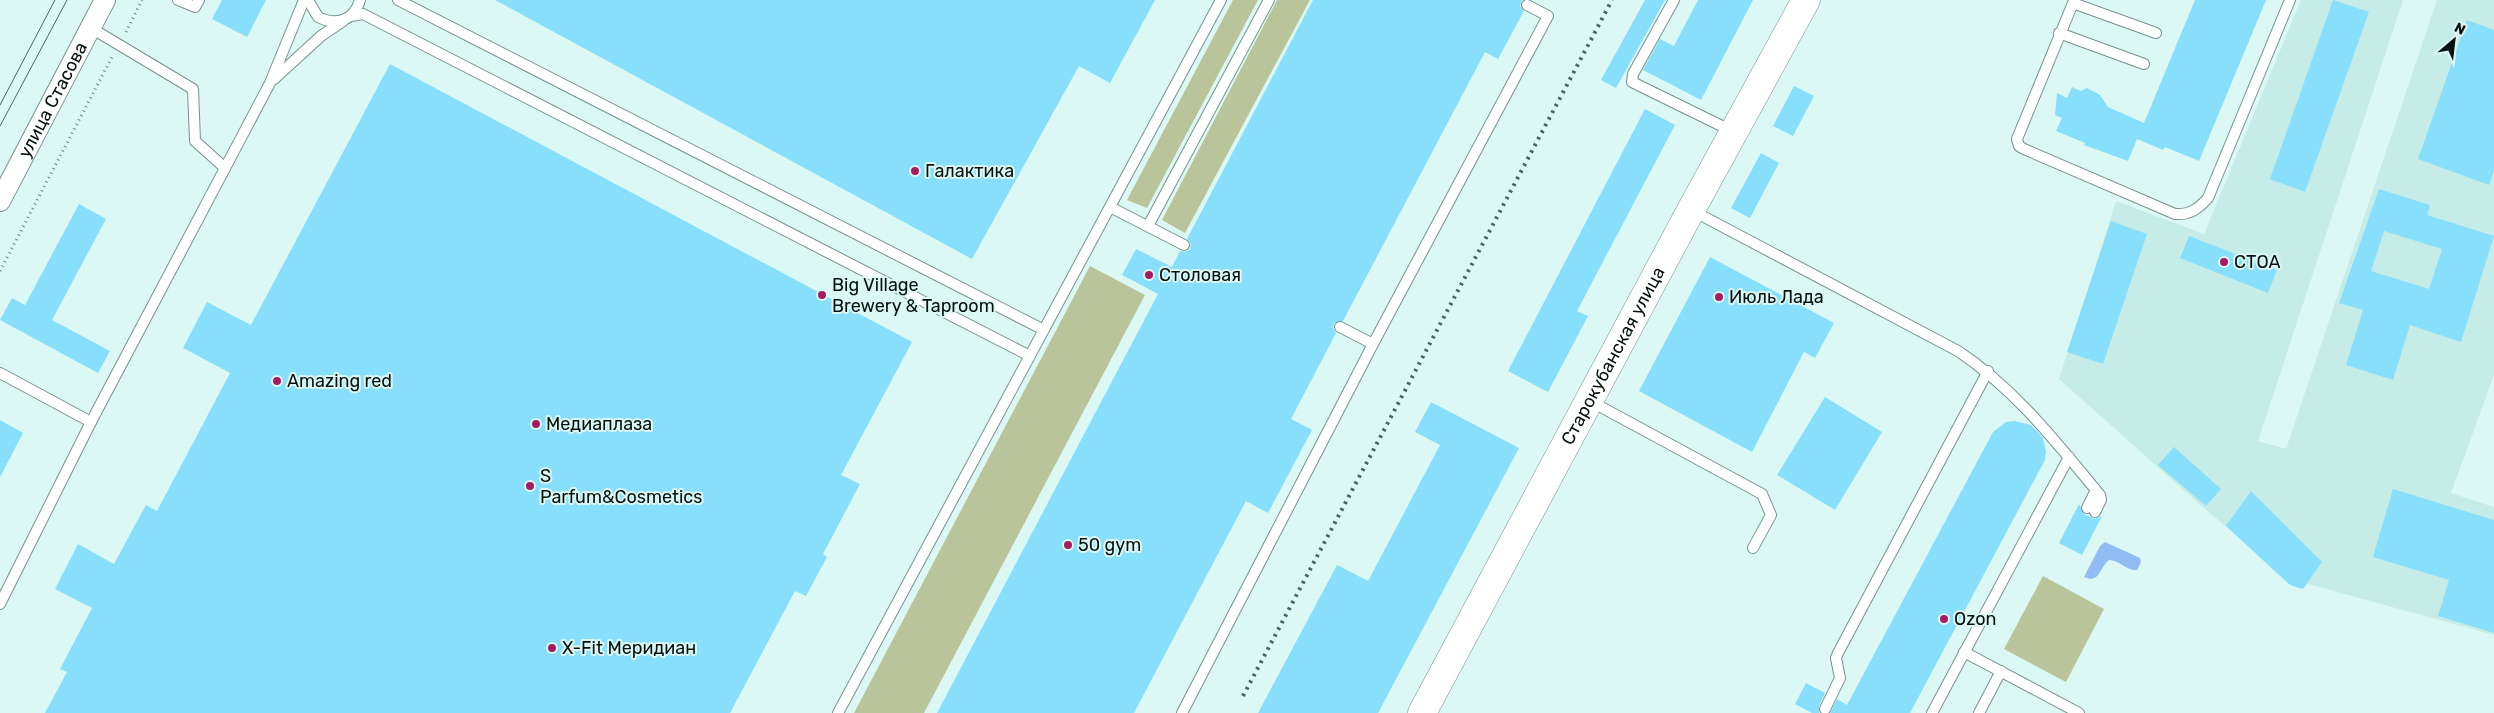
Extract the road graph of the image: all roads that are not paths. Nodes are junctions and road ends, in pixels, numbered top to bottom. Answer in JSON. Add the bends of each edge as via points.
{"nodes":[{"id":1,"x":105,"y":0,"type":"edge"},
{"id":2,"x":178,"y":0,"type":"edge"},
{"id":3,"x":199,"y":0,"type":"edge"},
{"id":4,"x":304,"y":0,"type":"edge"},
{"id":5,"x":308,"y":0,"type":"edge"},
{"id":6,"x":398,"y":0,"type":"edge"},
{"id":7,"x":1221,"y":0,"type":"edge"},
{"id":8,"x":1269,"y":0,"type":"edge"},
{"id":9,"x":1674,"y":0,"type":"edge"},
{"id":10,"x":1806,"y":0,"type":"edge"},
{"id":11,"x":2290,"y":0,"type":"edge"},
{"id":12,"x":1527,"y":5,"type":"dead end"},
{"id":13,"x":355,"y":9,"type":"edge"},
{"id":14,"x":91,"y":28,"type":"junction"},
{"id":15,"x":2059,"y":33,"type":"junction"},
{"id":16,"x":2156,"y":33,"type":"dead end"},
{"id":17,"x":2144,"y":64,"type":"dead end"},
{"id":18,"x":270,"y":83,"type":"junction"},
{"id":19,"x":1734,"y":132,"type":"junction"},
{"id":20,"x":225,"y":168,"type":"junction"},
{"id":21,"x":0,"y":201,"type":"edge"},
{"id":22,"x":1110,"y":207,"type":"junction"},
{"id":23,"x":1691,"y":210,"type":"junction"},
{"id":24,"x":1148,"y":226,"type":"junction"},
{"id":25,"x":1184,"y":245,"type":"dead end"},
{"id":26,"x":1340,"y":327,"type":"dead end"},
{"id":27,"x":1042,"y":329,"type":"junction"},
{"id":28,"x":1373,"y":344,"type":"junction"},
{"id":29,"x":1028,"y":355,"type":"junction"},
{"id":30,"x":1988,"y":371,"type":"junction"},
{"id":31,"x":0,"y":373,"type":"edge"},
{"id":32,"x":1589,"y":400,"type":"junction"},
{"id":33,"x":91,"y":422,"type":"junction"},
{"id":34,"x":2069,"y":457,"type":"junction"},
{"id":35,"x":2091,"y":510,"type":"dead end"},
{"id":36,"x":1753,"y":548,"type":"dead end"},
{"id":37,"x":0,"y":604,"type":"edge"},
{"id":38,"x":1964,"y":652,"type":"junction"},
{"id":39,"x":2001,"y":671,"type":"junction"},
{"id":40,"x":1825,"y":709,"type":"dead end"},
{"id":41,"x":838,"y":713,"type":"edge"},
{"id":42,"x":1182,"y":713,"type":"edge"},
{"id":43,"x":1422,"y":713,"type":"edge"},
{"id":44,"x":1932,"y":713,"type":"edge"},
{"id":45,"x":1979,"y":713,"type":"edge"},
{"id":46,"x":2079,"y":713,"type":"edge"}],
"edges":[{"from":1,"to":14,"type":"street","name":"улица Стасова"},
{"from":2,"to":3,"type":"lane","via":[[195,7]]},
{"from":4,"to":18,"type":"lane"},
{"from":5,"to":13,"type":"lane","via":[[318,16],[334,22]]},
{"from":6,"to":27,"type":"lane"},
{"from":7,"to":22,"type":"lane"},
{"from":8,"to":24,"type":"lane"},
{"from":9,"to":19,"type":"lane","via":[[1633,74],[1632,82]]},
{"from":10,"to":19,"type":"street","name":"Старокубанская улица"},
{"from":11,"to":15,"type":"lane","via":[[2208,198],[2186,215],[2175,214],[2019,146],[2018,134]]},
{"from":12,"to":28,"type":"lane","via":[[1548,16]]},
{"from":13,"to":18,"type":"lane","via":[[297,56]]},
{"from":13,"to":29,"type":"lane"},
{"from":14,"to":20,"type":"lane","via":[[193,89],[195,141]]},
{"from":14,"to":21,"type":"street","name":"улица Стасова"},
{"from":15,"to":16,"type":"lane","via":[[2070,7],[2076,3]]},
{"from":15,"to":17,"type":"lane"},
{"from":18,"to":20,"type":"lane"},
{"from":19,"to":23,"type":"street","name":"Старокубанская улица"},
{"from":20,"to":33,"type":"lane"},
{"from":22,"to":24,"type":"lane"},
{"from":22,"to":27,"type":"lane"},
{"from":23,"to":30,"type":"lane","via":[[1958,351]]},
{"from":23,"to":32,"type":"street","name":"Старокубанская улица"},
{"from":24,"to":25,"type":"lane"},
{"from":26,"to":28,"type":"lane"},
{"from":27,"to":29,"type":"lane"},
{"from":28,"to":42,"type":"lane"},
{"from":29,"to":41,"type":"lane"},
{"from":30,"to":34,"type":"lane"},
{"from":30,"to":40,"type":"lane","via":[[1838,653],[1840,678]]},
{"from":31,"to":33,"type":"lane"},
{"from":32,"to":36,"type":"lane","via":[[1762,494],[1771,515]]},
{"from":32,"to":43,"type":"street","name":"Старокубанская улица"},
{"from":33,"to":37,"type":"lane"},
{"from":34,"to":35,"type":"lane","via":[[2100,495],[2100,500]]},
{"from":34,"to":38,"type":"lane"},
{"from":38,"to":39,"type":"lane"},
{"from":38,"to":44,"type":"lane"},
{"from":39,"to":45,"type":"lane"},
{"from":39,"to":46,"type":"lane"}]}
